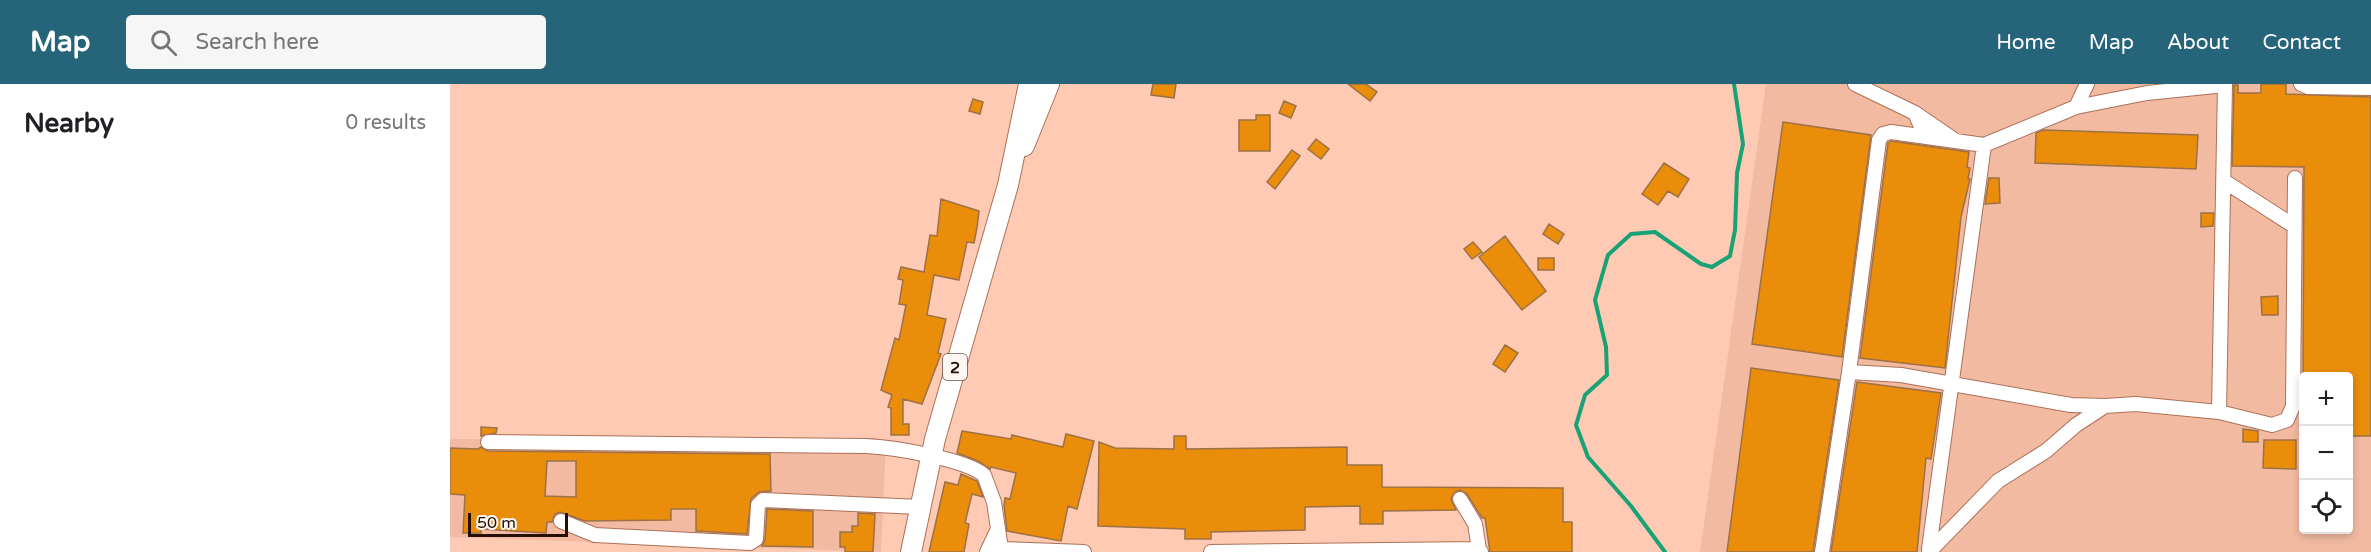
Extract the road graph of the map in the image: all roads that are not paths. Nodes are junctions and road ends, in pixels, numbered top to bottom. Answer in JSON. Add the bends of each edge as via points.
{"nodes":[{"id":1,"x":1019,"y":84,"type":"edge"},
{"id":2,"x":1029,"y":84,"type":"edge"},
{"id":3,"x":1049,"y":84,"type":"edge"},
{"id":4,"x":1855,"y":84,"type":"edge"},
{"id":5,"x":2087,"y":84,"type":"edge"},
{"id":6,"x":2225,"y":84,"type":"edge"},
{"id":7,"x":2301,"y":84,"type":"edge"},
{"id":8,"x":2371,"y":88,"type":"edge"},
{"id":9,"x":2076,"y":106,"type":"junction"},
{"id":10,"x":1915,"y":113,"type":"junction"},
{"id":11,"x":1925,"y":136,"type":"junction"},
{"id":12,"x":1955,"y":140,"type":"junction"},
{"id":13,"x":1984,"y":145,"type":"junction"},
{"id":14,"x":2295,"y":178,"type":"dead end"},
{"id":15,"x":2224,"y":181,"type":"junction"},
{"id":16,"x":1008,"y":185,"type":"junction"},
{"id":17,"x":2294,"y":226,"type":"junction"},
{"id":18,"x":1849,"y":372,"type":"junction"},
{"id":19,"x":1954,"y":385,"type":"junction"},
{"id":20,"x":2105,"y":406,"type":"junction"},
{"id":21,"x":2219,"y":412,"type":"junction"},
{"id":22,"x":488,"y":442,"type":"dead end"},
{"id":23,"x":931,"y":457,"type":"junction"},
{"id":24,"x":1460,"y":499,"type":"dead end"},
{"id":25,"x":920,"y":507,"type":"junction"},
{"id":26,"x":561,"y":521,"type":"dead end"},
{"id":27,"x":997,"y":531,"type":"junction"},
{"id":28,"x":1002,"y":550,"type":"edge"},
{"id":29,"x":1929,"y":550,"type":"edge"},
{"id":30,"x":1480,"y":551,"type":"edge"},
{"id":31,"x":911,"y":552,"type":"edge"},
{"id":32,"x":987,"y":552,"type":"edge"},
{"id":33,"x":1084,"y":552,"type":"edge"},
{"id":34,"x":1210,"y":552,"type":"edge"},
{"id":35,"x":1276,"y":552,"type":"edge"},
{"id":36,"x":1822,"y":552,"type":"edge"}],
"edges":[{"from":1,"to":16,"type":"highway","via":[[1008,131]]},
{"from":2,"to":16,"type":"highway","number":"2"},
{"from":3,"to":16,"type":"highway","number":"2"},
{"from":4,"to":10,"type":"lane"},
{"from":5,"to":9,"type":"lane"},
{"from":6,"to":9,"type":"lane"},
{"from":6,"to":15,"type":"lane"},
{"from":7,"to":8,"type":"lane"},
{"from":9,"to":13,"type":"lane"},
{"from":10,"to":11,"type":"lane"},
{"from":10,"to":12,"type":"lane"},
{"from":11,"to":12,"type":"lane"},
{"from":11,"to":18,"type":"lane","via":[[1891,132],[1883,134],[1880,141]]},
{"from":12,"to":13,"type":"lane"},
{"from":13,"to":19,"type":"lane","via":[[1965,271]]},
{"from":14,"to":17,"type":"lane"},
{"from":15,"to":17,"type":"lane"},
{"from":15,"to":21,"type":"lane"},
{"from":16,"to":23,"type":"highway","number":"2"},
{"from":17,"to":21,"type":"lane","via":[[2291,415],[2283,423],[2272,425]]},
{"from":18,"to":19,"type":"lane","via":[[1901,375]]},
{"from":18,"to":36,"type":"lane"},
{"from":19,"to":20,"type":"lane","via":[[2071,405]]},
{"from":19,"to":29,"type":"lane"},
{"from":20,"to":21,"type":"lane","via":[[2136,404]]},
{"from":20,"to":29,"type":"lane","via":[[1998,481]]},
{"from":22,"to":23,"type":"lane","via":[[867,446]]},
{"from":23,"to":25,"type":"highway","number":"2"},
{"from":23,"to":27,"type":"lane","via":[[968,466],[984,475],[994,502]]},
{"from":24,"to":30,"type":"lane","via":[[1475,524]]},
{"from":25,"to":26,"type":"lane","via":[[763,500],[758,505],[756,539],[750,543],[595,535]]},
{"from":25,"to":31,"type":"highway","number":"2"},
{"from":27,"to":28,"type":"lane"},
{"from":27,"to":32,"type":"lane"},
{"from":28,"to":33,"type":"lane"},
{"from":30,"to":35,"type":"lane"},
{"from":34,"to":35,"type":"lane"}]}
